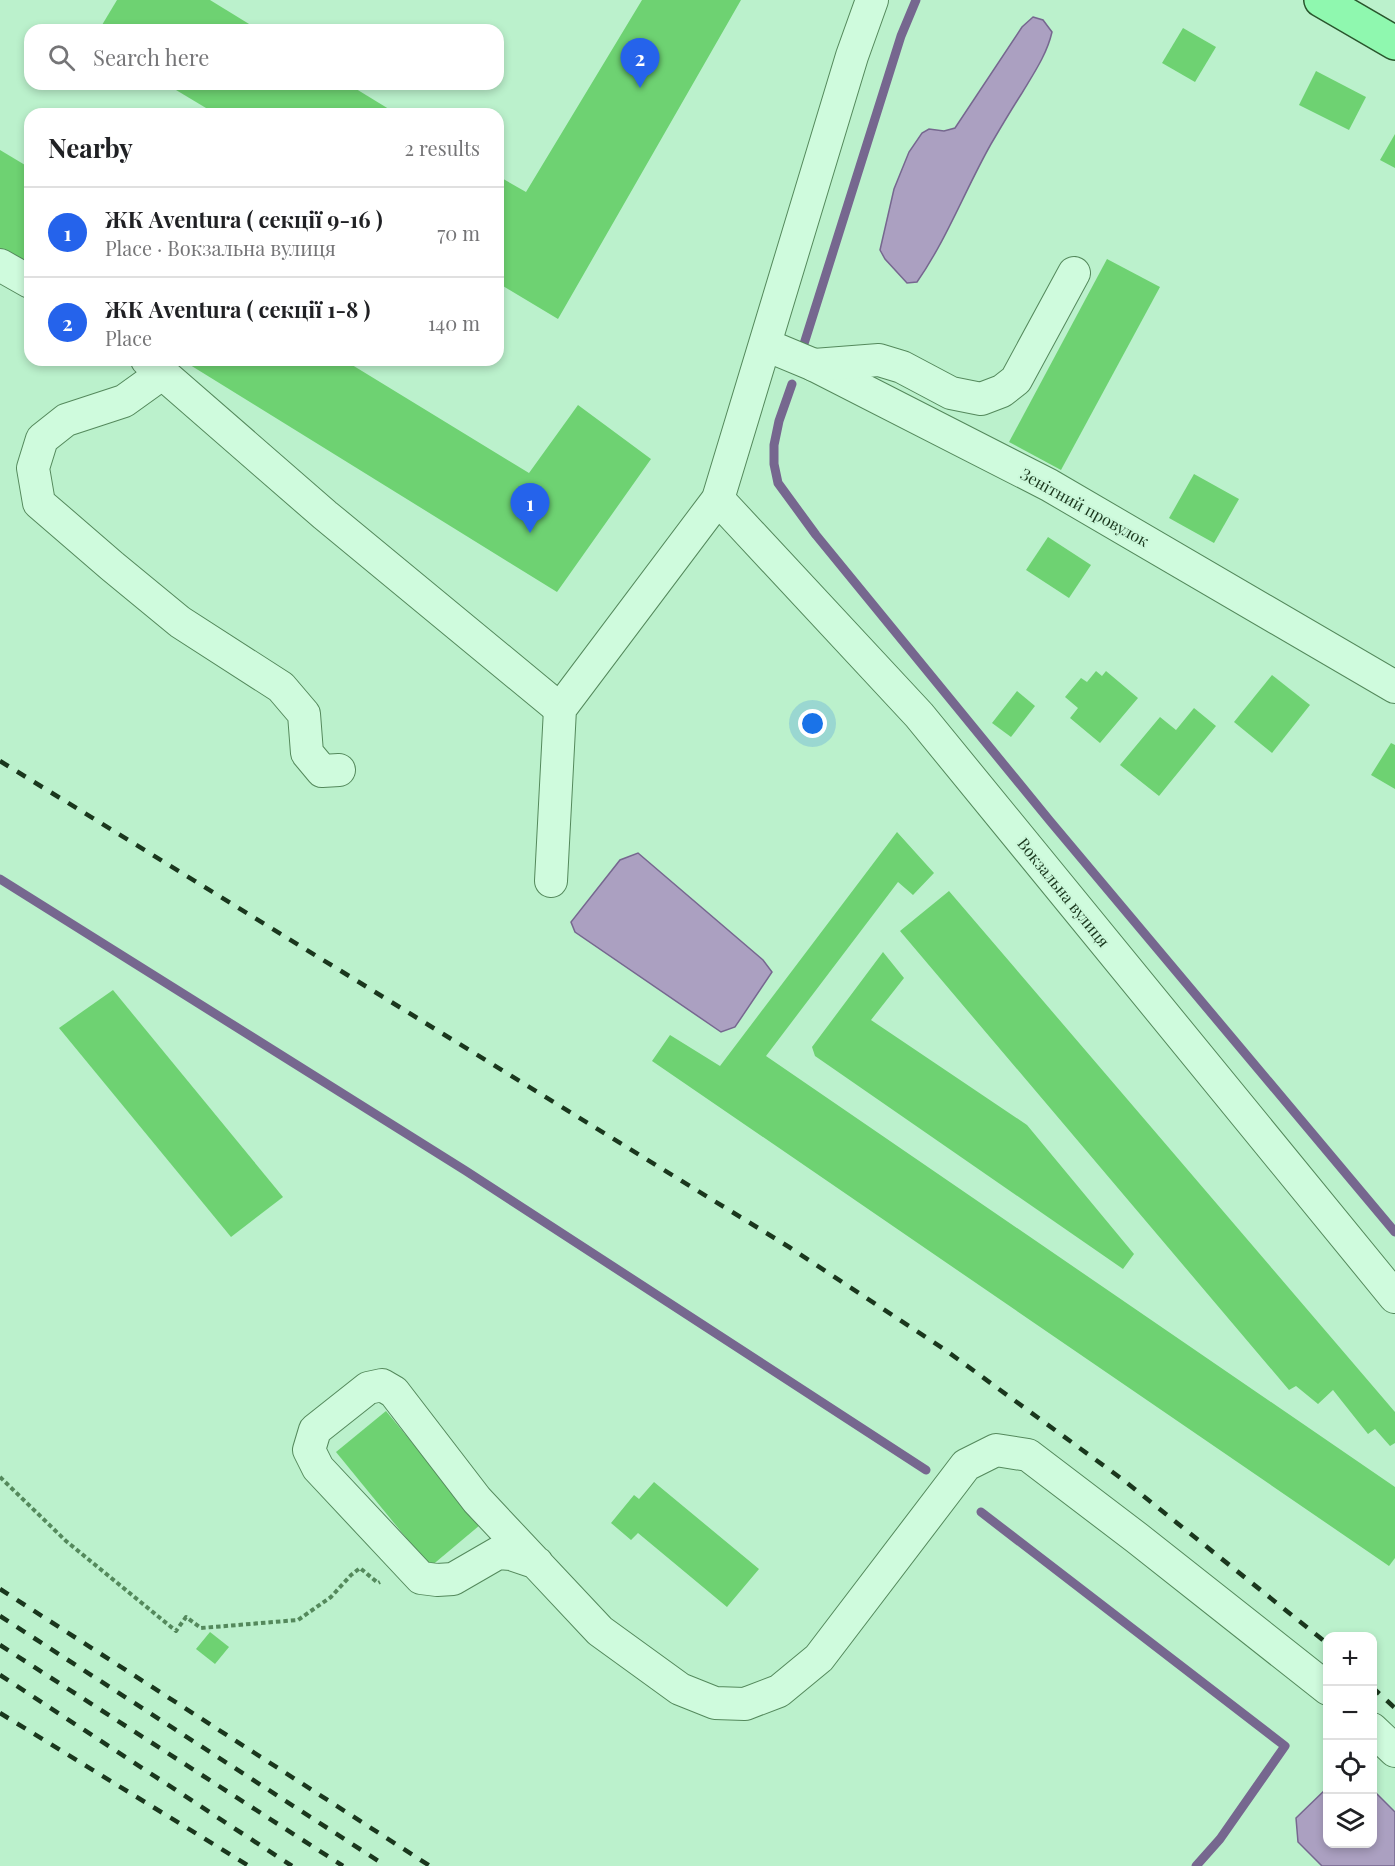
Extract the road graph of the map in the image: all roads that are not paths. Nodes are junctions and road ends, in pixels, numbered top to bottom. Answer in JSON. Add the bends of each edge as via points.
{"nodes":[{"id":1,"x":872,"y":0,"type":"edge"},
{"id":2,"x":1321,"y":0,"type":"edge"},
{"id":3,"x":1395,"y":43,"type":"edge"},
{"id":4,"x":0,"y":265,"type":"edge"},
{"id":5,"x":1074,"y":273,"type":"dead end"},
{"id":6,"x":24,"y":279,"type":"edge"},
{"id":7,"x":766,"y":345,"type":"junction"},
{"id":8,"x":813,"y":365,"type":"junction"},
{"id":9,"x":155,"y":367,"type":"edge"},
{"id":10,"x":718,"y":499,"type":"junction"},
{"id":11,"x":1395,"y":687,"type":"edge"},
{"id":12,"x":560,"y":710,"type":"junction"},
{"id":13,"x":339,"y":770,"type":"dead end"},
{"id":14,"x":551,"y":881,"type":"dead end"},
{"id":15,"x":1395,"y":1297,"type":"edge"},
{"id":16,"x":537,"y":1563,"type":"junction"},
{"id":17,"x":1324,"y":1686,"type":"edge"},
{"id":18,"x":1377,"y":1734,"type":"edge"},
{"id":19,"x":1395,"y":1751,"type":"edge"}],
"edges":[{"from":1,"to":7,"type":"street"},
{"from":2,"to":3,"type":"main road"},
{"from":4,"to":6,"type":"street"},
{"from":5,"to":8,"type":"street","via":[[1016,380],[981,399],[951,393],[902,367],[879,360]]},
{"from":7,"to":8,"type":"street","name":"Зенітний провулок"},
{"from":7,"to":10,"type":"street"},
{"from":8,"to":11,"type":"street","name":"Зенітний провулок","via":[[1049,485]]},
{"from":9,"to":12,"type":"street","via":[[325,515]]},
{"from":9,"to":13,"type":"street","via":[[124,401],[66,420],[42,439],[33,468],[39,503],[180,622],[281,687],[304,714],[307,753],[322,771]]},
{"from":10,"to":12,"type":"street"},
{"from":10,"to":15,"type":"street","name":"Вокзальна вулиця","via":[[919,715]]},
{"from":12,"to":14,"type":"street"},
{"from":16,"to":16,"type":"street","via":[[477,1500],[393,1392],[382,1385],[368,1388],[315,1430],[309,1450],[318,1468],[421,1578],[453,1579],[498,1553]]},
{"from":16,"to":17,"type":"street","via":[[600,1631],[680,1689],[715,1702],[745,1704],[779,1691],[819,1658],[966,1465],[996,1450],[1028,1455]]},
{"from":18,"to":19,"type":"street"}]}
